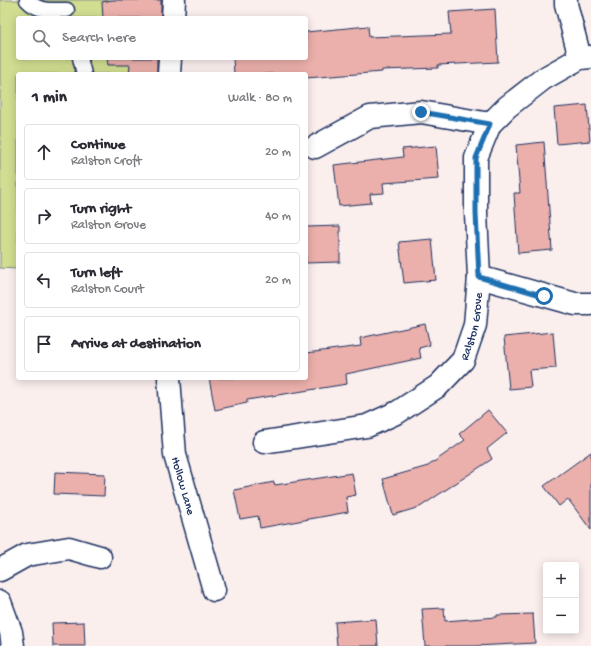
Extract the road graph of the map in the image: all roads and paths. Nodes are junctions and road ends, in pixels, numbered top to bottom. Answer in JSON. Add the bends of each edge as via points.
{"nodes":[{"id":1,"x":27,"y":0,"type":"edge"},
{"id":2,"x":174,"y":0,"type":"edge"},
{"id":3,"x":566,"y":0,"type":"edge"},
{"id":4,"x":67,"y":9,"type":"edge"},
{"id":5,"x":172,"y":16,"type":"edge"},
{"id":6,"x":586,"y":57,"type":"edge"},
{"id":7,"x":80,"y":60,"type":"edge"},
{"id":8,"x":170,"y":60,"type":"edge"},
{"id":9,"x":84,"y":72,"type":"edge"},
{"id":10,"x":169,"y":72,"type":"edge"},
{"id":11,"x":490,"y":124,"type":"junction"},
{"id":12,"x":315,"y":147,"type":"dead end"},
{"id":13,"x":479,"y":277,"type":"junction"},
{"id":14,"x":591,"y":304,"type":"edge"},
{"id":15,"x":169,"y":380,"type":"edge"},
{"id":16,"x":264,"y":442,"type":"dead end"},
{"id":17,"x":100,"y":557,"type":"dead end"},
{"id":18,"x":0,"y":570,"type":"edge"},
{"id":19,"x":214,"y":590,"type":"dead end"},
{"id":20,"x":0,"y":602,"type":"edge"},
{"id":21,"x":13,"y":646,"type":"edge"}],
"edges":[{"from":1,"to":4,"type":"lane","via":[[33,6],[46,11]]},
{"from":2,"to":5,"type":"street"},
{"from":3,"to":6,"type":"street"},
{"from":6,"to":11,"type":"street","name":"Ralston Grove","via":[[543,79],[508,106]]},
{"from":7,"to":9,"type":"lane"},
{"from":8,"to":10,"type":"street"},
{"from":11,"to":12,"type":"street","via":[[421,112],[370,117]]},
{"from":11,"to":13,"type":"street","name":"Ralston Grove","via":[[476,158]]},
{"from":13,"to":14,"type":"street","via":[[575,304]]},
{"from":13,"to":16,"type":"street","name":"Ralston Grove","via":[[475,325],[463,360],[438,386],[398,412],[367,426]]},
{"from":15,"to":19,"type":"street","name":"Hollow Lane","via":[[175,455]]},
{"from":17,"to":18,"type":"street","via":[[69,548],[27,555]]},
{"from":20,"to":21,"type":"street","via":[[11,632]]}]}
